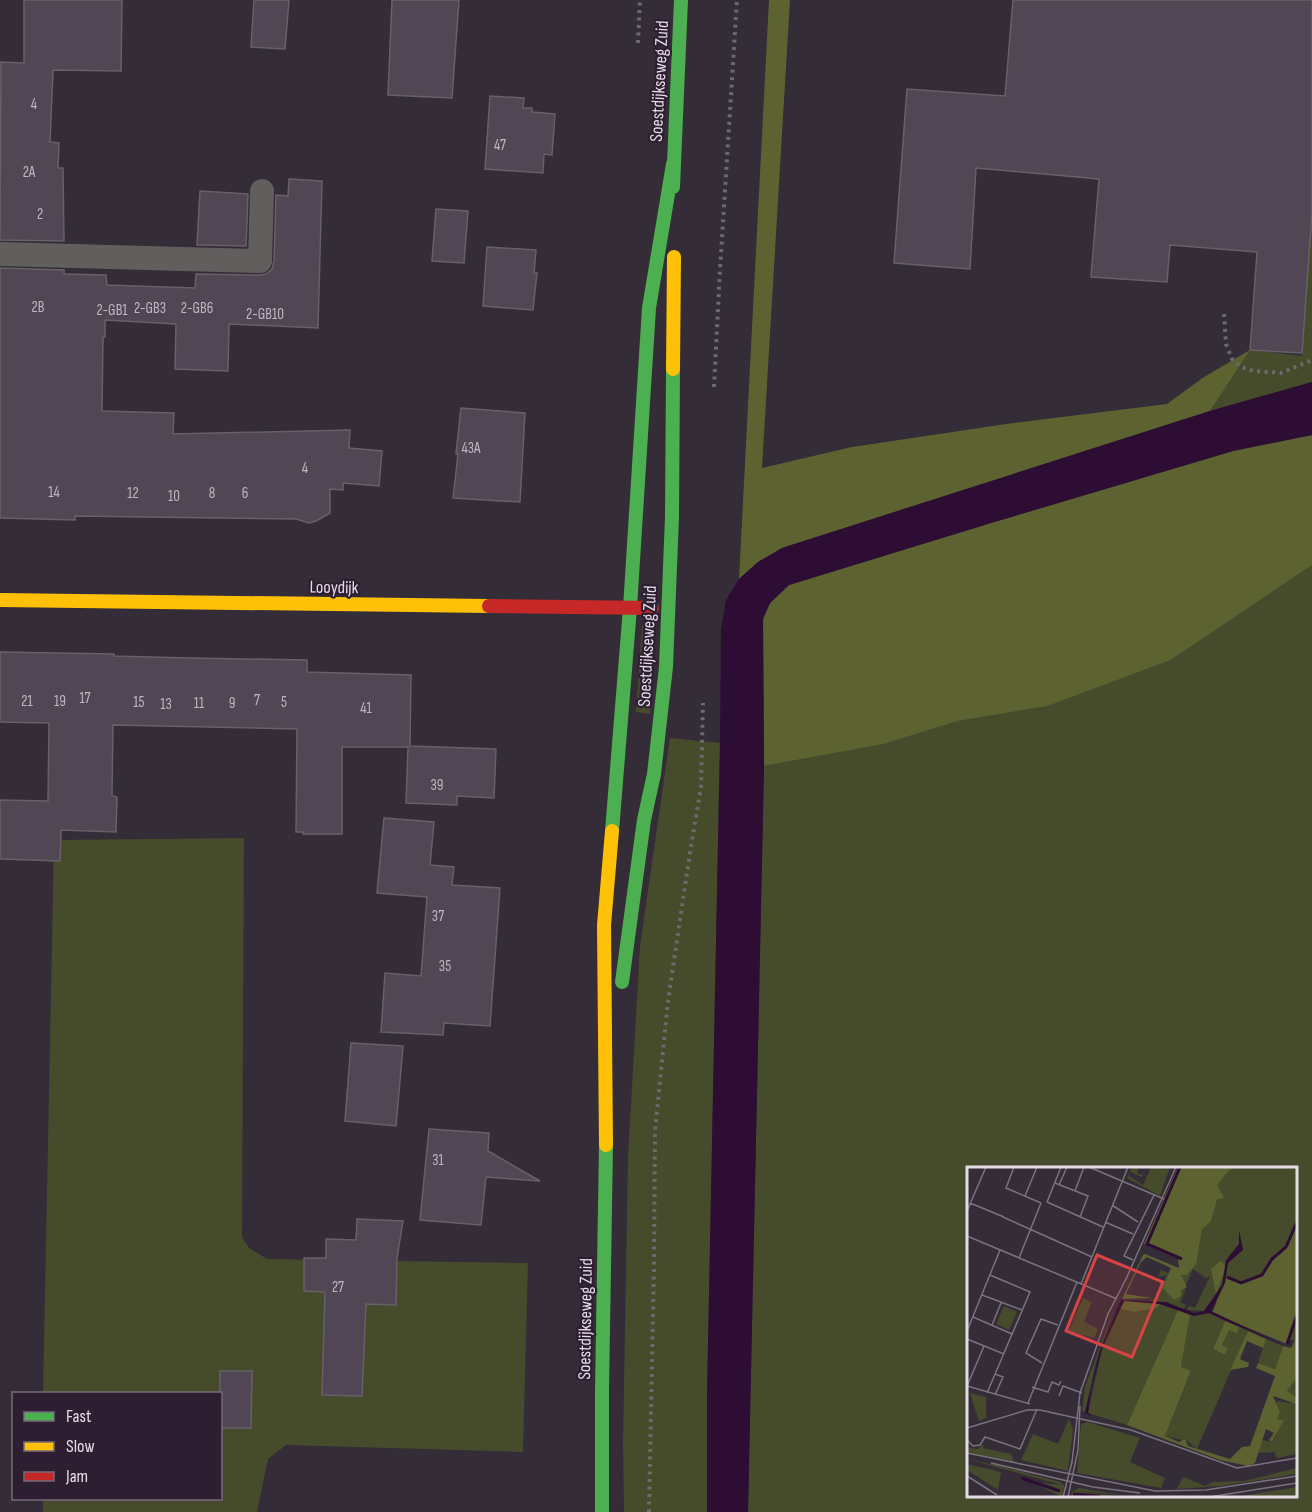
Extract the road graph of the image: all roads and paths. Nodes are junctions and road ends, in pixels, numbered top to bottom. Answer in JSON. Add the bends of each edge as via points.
{"nodes":[{"id":1,"x":681,"y":0,"type":"edge"},
{"id":2,"x":673,"y":164,"type":"junction"},
{"id":3,"x":262,"y":191,"type":"dead end"},
{"id":4,"x":0,"y":254,"type":"edge"},
{"id":5,"x":1224,"y":314,"type":"dead end"},
{"id":6,"x":1312,"y":360,"type":"edge"},
{"id":7,"x":0,"y":600,"type":"edge"},
{"id":8,"x":630,"y":608,"type":"junction"},
{"id":9,"x":668,"y":609,"type":"junction"},
{"id":10,"x":620,"y":998,"type":"dead end"},
{"id":11,"x":618,"y":1021,"type":"dead end"},
{"id":12,"x":606,"y":1126,"type":"junction"},
{"id":13,"x":602,"y":1512,"type":"edge"}],
"edges":[{"from":1,"to":2,"type":"main road","name":"Soestdijkseweg Zuid"},
{"from":2,"to":8,"type":"main road","name":"Soestdijkseweg Zuid","via":[[649,308]]},
{"from":2,"to":9,"type":"main road","name":"Soestdijkseweg Zuid"},
{"from":3,"to":4,"type":"lane","via":[[260,261]]},
{"from":5,"to":6,"type":"path","via":[[1226,344],[1232,359],[1241,367],[1281,373]]},
{"from":7,"to":8,"type":"main road","name":"Looydijk"},
{"from":8,"to":9,"type":"main road","name":"Looydijk"},
{"from":8,"to":12,"type":"main road","name":"Soestdijkseweg Zuid","via":[[604,925]]},
{"from":9,"to":10,"type":"main road","name":"Soestdijkseweg Zuid","via":[[660,726]]},
{"from":11,"to":12,"type":"main road","name":"Soestdijkseweg Zuid"},
{"from":12,"to":13,"type":"main road","name":"Soestdijkseweg Zuid"}]}
